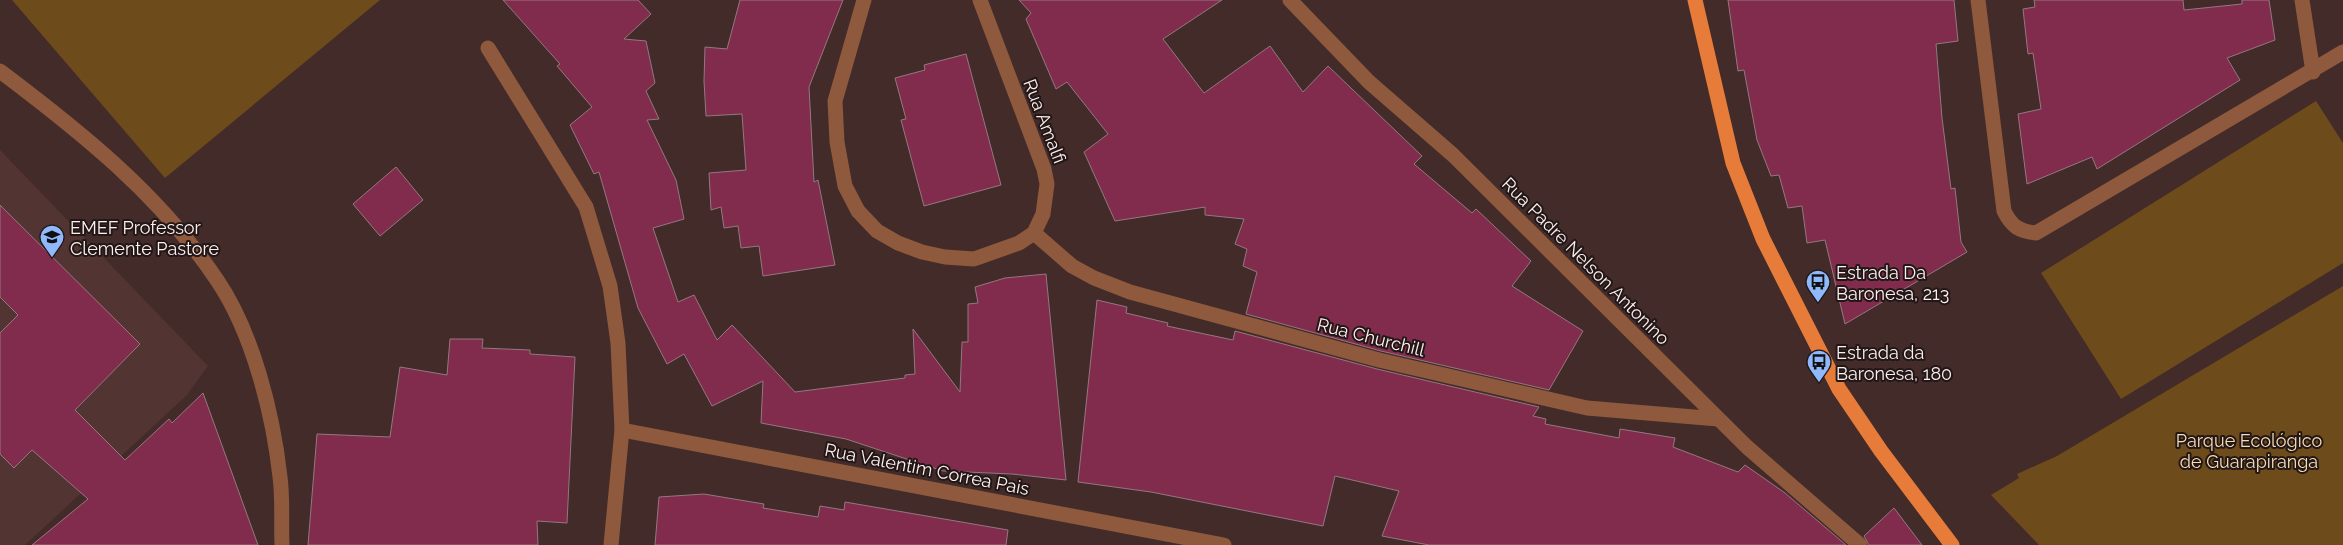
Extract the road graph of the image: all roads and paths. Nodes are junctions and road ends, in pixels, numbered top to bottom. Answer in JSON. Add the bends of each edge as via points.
{"nodes":[{"id":1,"x":864,"y":0,"type":"edge"},
{"id":2,"x":980,"y":0,"type":"edge"},
{"id":3,"x":1290,"y":0,"type":"edge"},
{"id":4,"x":1695,"y":0,"type":"edge"},
{"id":5,"x":1978,"y":0,"type":"edge"},
{"id":6,"x":2302,"y":0,"type":"edge"},
{"id":7,"x":488,"y":48,"type":"dead end"},
{"id":8,"x":2343,"y":52,"type":"edge"},
{"id":9,"x":0,"y":71,"type":"edge"},
{"id":10,"x":2313,"y":72,"type":"junction"},
{"id":11,"x":1034,"y":233,"type":"junction"},
{"id":12,"x":1718,"y":419,"type":"junction"},
{"id":13,"x":622,"y":430,"type":"junction"},
{"id":14,"x":282,"y":545,"type":"edge"},
{"id":15,"x":611,"y":545,"type":"edge"},
{"id":16,"x":1224,"y":545,"type":"edge"},
{"id":17,"x":1860,"y":545,"type":"edge"},
{"id":18,"x":1952,"y":545,"type":"edge"}],
"edges":[{"from":1,"to":11,"type":"street","via":[[835,101],[844,186],[858,211],[877,231],[898,243],[945,257],[974,259],[1019,244]]},
{"from":2,"to":11,"type":"street","name":"Rua Amalfi","via":[[1044,168],[1047,184],[1043,214]]},
{"from":3,"to":12,"type":"street","name":"Rua Padre Nelson Antonino","via":[[1369,82],[1453,154]]},
{"from":4,"to":18,"type":"main road","via":[[1733,163],[1763,239],[1839,389]]},
{"from":5,"to":10,"type":"street","via":[[2004,212],[2011,225],[2021,231],[2036,233],[2048,228]]},
{"from":6,"to":10,"type":"street"},
{"from":7,"to":13,"type":"street","via":[[586,207],[610,286],[618,343]]},
{"from":8,"to":10,"type":"street"},
{"from":9,"to":14,"type":"street","via":[[64,119],[139,185],[178,226],[218,281],[249,343],[266,399],[280,478]]},
{"from":11,"to":12,"type":"street","name":"Rua Churchill","via":[[1072,266],[1130,292],[1379,360],[1587,408]]},
{"from":12,"to":17,"type":"street","name":"Rua Padre Nelson Antonino"},
{"from":13,"to":15,"type":"street"},
{"from":13,"to":16,"type":"street","name":"Rua Valentim Correa Pais"}]}
